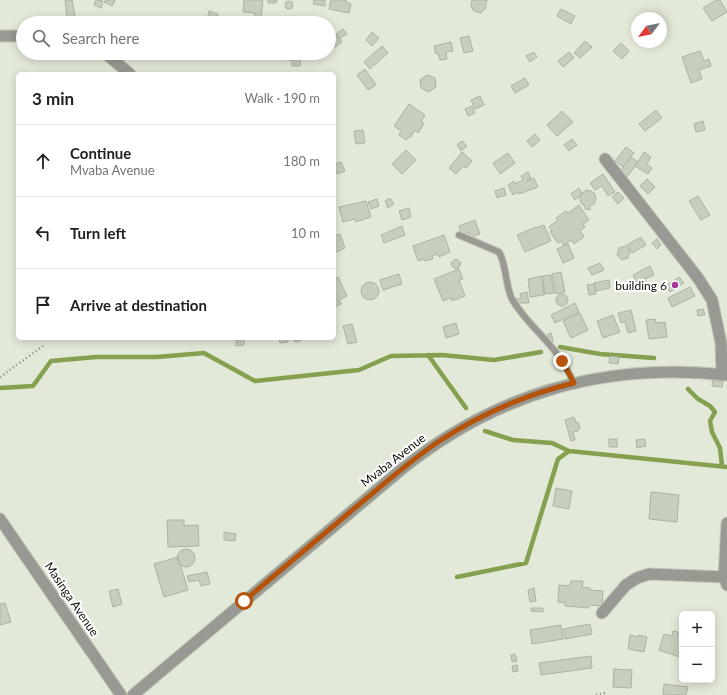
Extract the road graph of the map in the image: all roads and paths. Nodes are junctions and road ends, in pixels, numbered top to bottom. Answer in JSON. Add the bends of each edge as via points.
{"nodes":[{"id":1,"x":0,"y":36,"type":"edge"},
{"id":2,"x":16,"y":36,"type":"edge"},
{"id":3,"x":114,"y":60,"type":"edge"},
{"id":4,"x":128,"y":72,"type":"edge"},
{"id":5,"x":605,"y":159,"type":"dead end"},
{"id":6,"x":459,"y":235,"type":"dead end"},
{"id":7,"x":43,"y":346,"type":"dead end"},
{"id":8,"x":724,"y":375,"type":"edge"},
{"id":9,"x":0,"y":377,"type":"edge"},
{"id":10,"x":574,"y":383,"type":"junction"},
{"id":11,"x":0,"y":519,"type":"edge"},
{"id":12,"x":727,"y":523,"type":"edge"},
{"id":13,"x":725,"y":581,"type":"edge"},
{"id":14,"x":602,"y":613,"type":"dead end"},
{"id":15,"x":605,"y":693,"type":"dead end"},
{"id":16,"x":121,"y":695,"type":"edge"},
{"id":17,"x":134,"y":695,"type":"edge"},
{"id":18,"x":596,"y":695,"type":"edge"}],
"edges":[{"from":1,"to":2,"type":"street"},
{"from":3,"to":4,"type":"street"},
{"from":5,"to":8,"type":"street","via":[[698,278],[712,300],[721,343]]},
{"from":6,"to":10,"type":"lane","via":[[499,252],[512,298],[562,361]]},
{"from":7,"to":9,"type":"path"},
{"from":8,"to":10,"type":"street","name":"Mvaba Avenue","via":[[647,372]]},
{"from":10,"to":17,"type":"street","name":"Mvaba Avenue","via":[[550,389],[497,410],[420,454]]},
{"from":11,"to":16,"type":"street","name":"Masinga Avenue"},
{"from":12,"to":13,"type":"street"},
{"from":13,"to":14,"type":"street","via":[[649,574],[626,585]]},
{"from":15,"to":18,"type":"path"}]}
